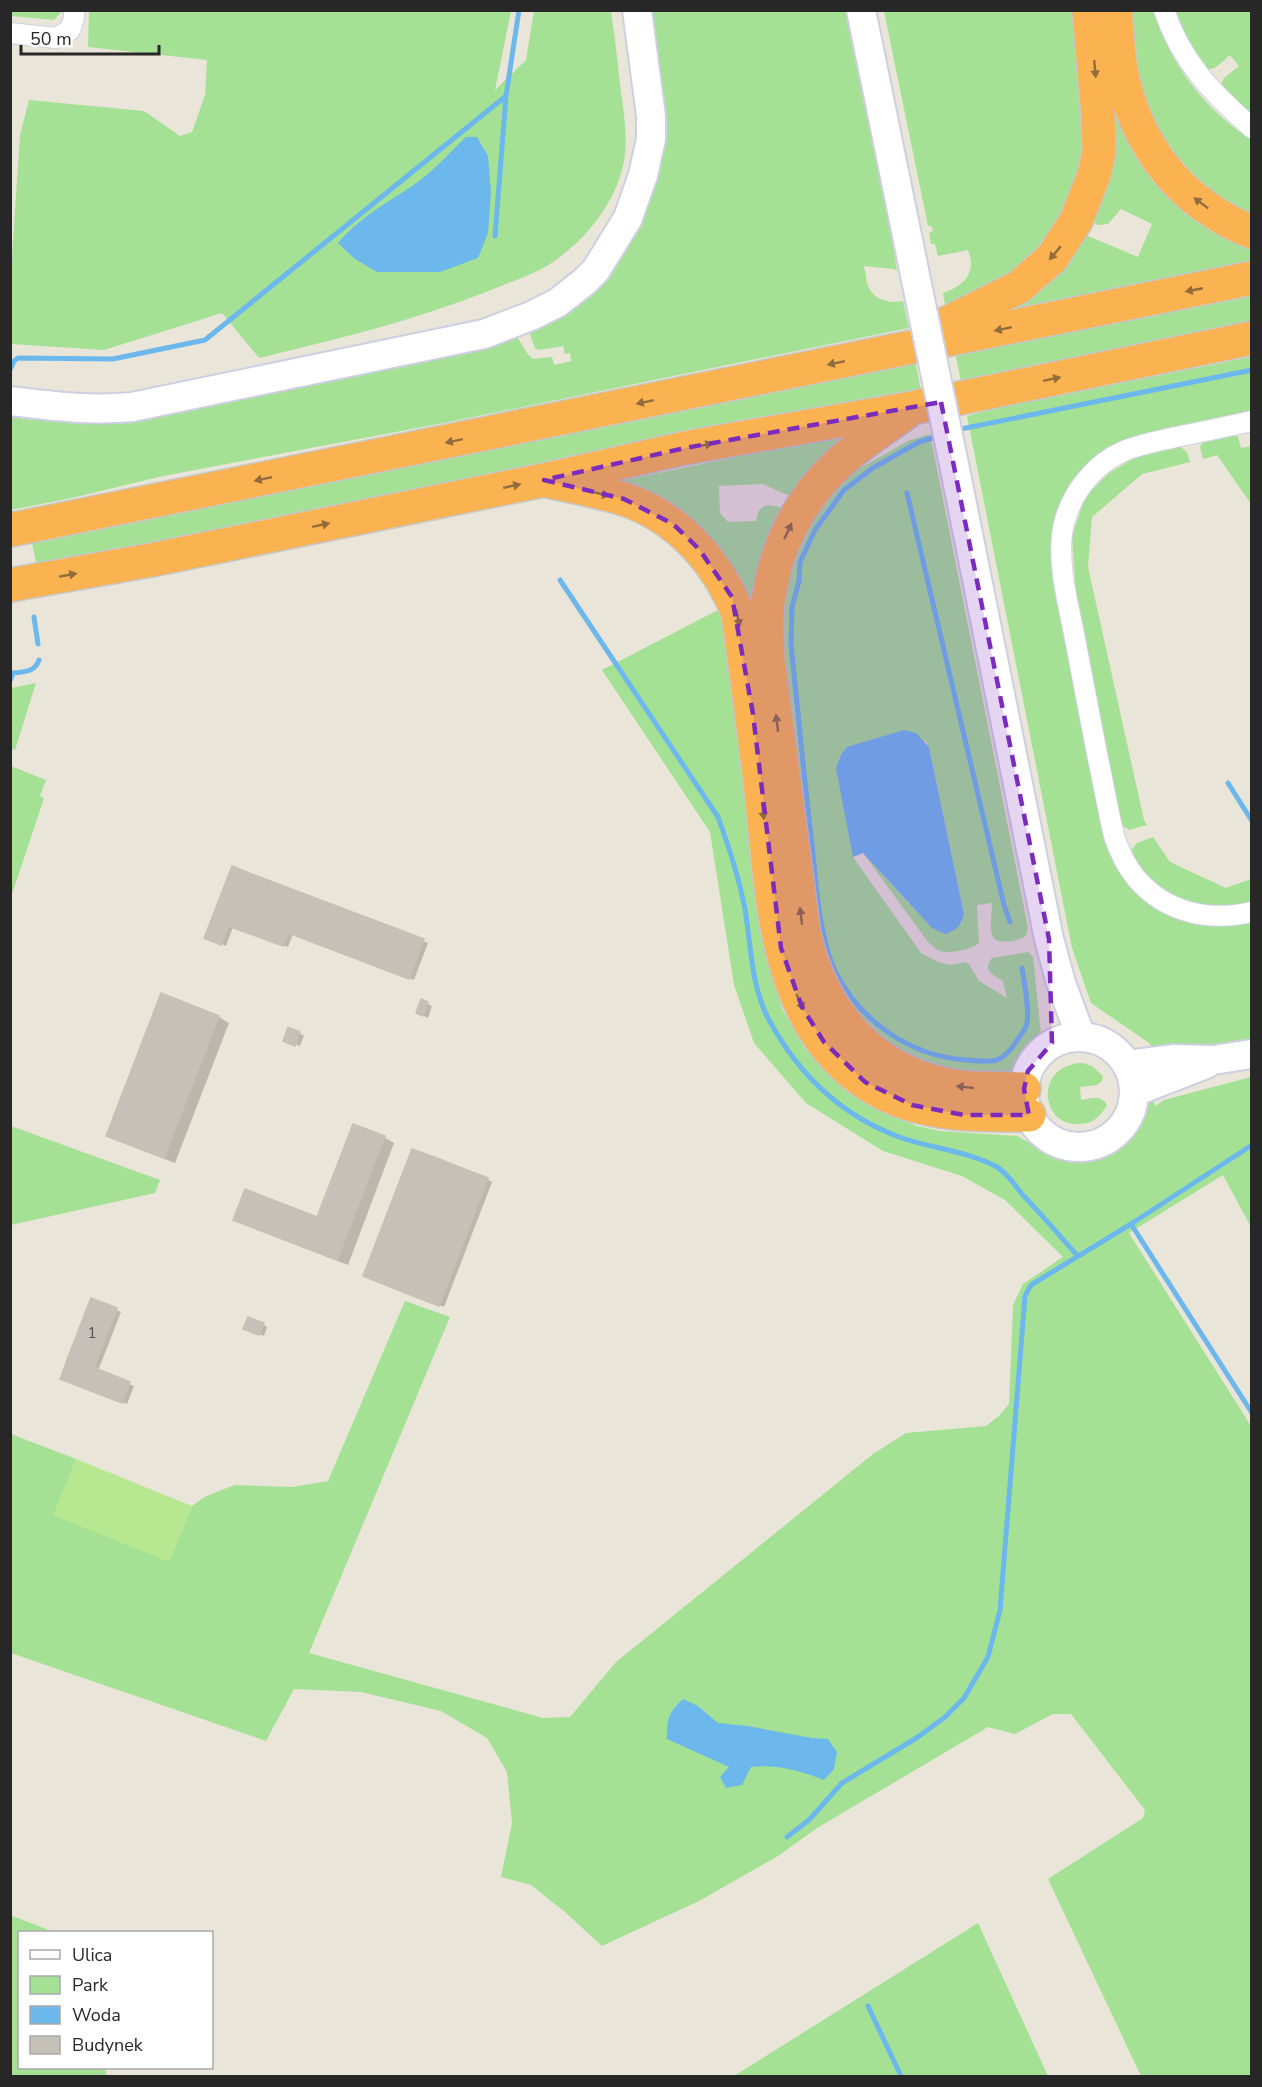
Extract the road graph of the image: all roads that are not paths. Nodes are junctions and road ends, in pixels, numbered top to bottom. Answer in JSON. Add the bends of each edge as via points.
{"nodes":[{"id":1,"x":74,"y":10,"type":"edge"},
{"id":2,"x":637,"y":10,"type":"edge"},
{"id":3,"x":861,"y":10,"type":"edge"},
{"id":4,"x":1089,"y":10,"type":"edge"},
{"id":5,"x":1114,"y":10,"type":"edge"},
{"id":6,"x":1164,"y":10,"type":"edge"},
{"id":7,"x":10,"y":33,"type":"edge"},
{"id":8,"x":1251,"y":128,"type":"edge"},
{"id":9,"x":1251,"y":232,"type":"edge"},
{"id":10,"x":1251,"y":278,"type":"edge"},
{"id":11,"x":1251,"y":338,"type":"edge"},
{"id":12,"x":893,"y":351,"type":"junction"},
{"id":13,"x":10,"y":401,"type":"edge"},
{"id":14,"x":912,"y":408,"type":"junction"},
{"id":15,"x":1251,"y":421,"type":"edge"},
{"id":16,"x":544,"y":480,"type":"junction"},
{"id":17,"x":10,"y":530,"type":"edge"},
{"id":18,"x":10,"y":585,"type":"edge"},
{"id":19,"x":1251,"y":912,"type":"edge"},
{"id":20,"x":1048,"y":939,"type":"junction"},
{"id":21,"x":1081,"y":1037,"type":"junction"},
{"id":22,"x":1052,"y":1043,"type":"junction"},
{"id":23,"x":1251,"y":1054,"type":"edge"},
{"id":24,"x":1131,"y":1079,"type":"junction"},
{"id":25,"x":1026,"y":1102,"type":"junction"}],
"edges":[{"from":1,"to":7,"type":"street","via":[[70,30],[56,38]]},
{"from":2,"to":13,"type":"street","via":[[651,116],[651,139],[643,175],[628,218],[596,270],[558,303],[484,334],[132,407],[97,410]]},
{"from":3,"to":20,"type":"street","bridge":true},
{"from":4,"to":12,"type":"highway","one_way":true,"via":[[1099,152],[1072,228],[1052,258],[1019,287]]},
{"from":9,"to":5,"type":"highway","one_way":true,"via":[[1232,224],[1185,191],[1150,148],[1133,112],[1121,70]]},
{"from":6,"to":8,"type":"street","via":[[1178,45],[1199,77]]},
{"from":10,"to":12,"type":"highway","one_way":true},
{"from":14,"to":11,"type":"highway","one_way":true},
{"from":12,"to":17,"type":"highway","one_way":true},
{"from":16,"to":14,"type":"highway","one_way":true,"via":[[685,448]]},
{"from":25,"to":14,"type":"highway","one_way":true,"via":[[921,1078],[888,1063],[838,1016],[810,962],[804,934],[768,660],[771,588],[785,537],[810,492],[838,464]]},
{"from":15,"to":19,"type":"street","via":[[1141,445],[1116,455],[1081,487],[1062,535],[1064,573],[1082,676],[1107,803],[1124,861],[1146,888],[1176,908],[1207,916]]},
{"from":18,"to":16,"type":"highway","one_way":true,"via":[[163,558]]},
{"from":16,"to":25,"type":"highway","one_way":true,"via":[[624,499],[673,524],[699,549],[727,588],[738,613],[781,948],[802,1007],[824,1042],[865,1082],[886,1095],[935,1112],[964,1115]]},
{"from":20,"to":21,"type":"street"},
{"from":20,"to":22,"type":"street"},
{"from":21,"to":22,"type":"street"},
{"from":21,"to":24,"type":"street","via":[[1098,1040],[1121,1056]]},
{"from":22,"to":25,"type":"street","via":[[1028,1071]]},
{"from":23,"to":24,"type":"street","via":[[1213,1060],[1175,1059]]},
{"from":24,"to":25,"type":"street","via":[[1133,1102],[1126,1121],[1112,1136],[1094,1145],[1074,1147],[1054,1141],[1040,1130]]}]}
